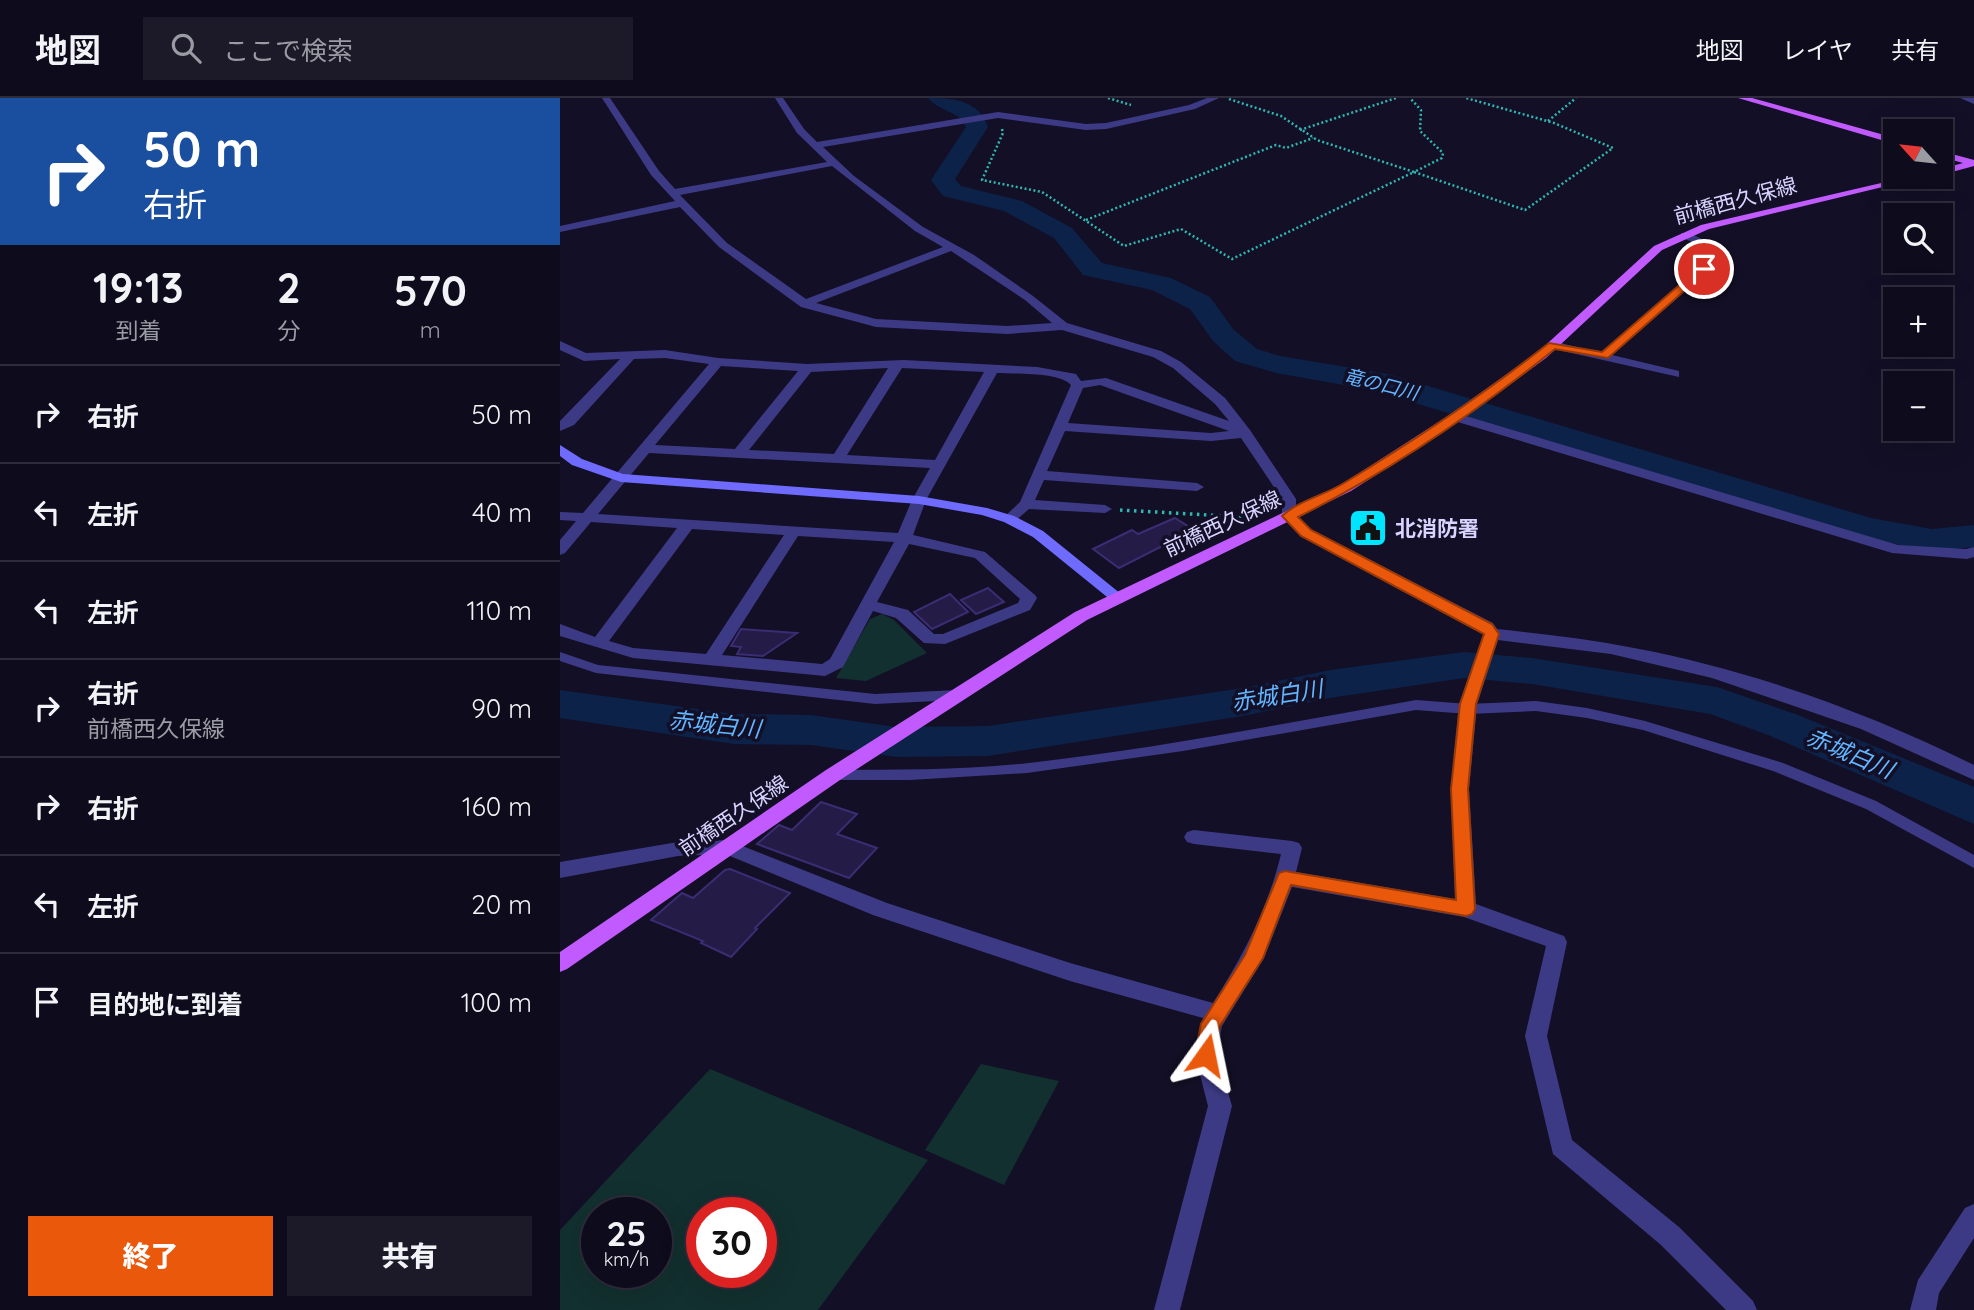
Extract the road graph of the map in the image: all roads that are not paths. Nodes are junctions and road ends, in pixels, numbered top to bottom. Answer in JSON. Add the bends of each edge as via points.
{"nodes":[{"id":1,"x":606,"y":98,"type":"edge"},
{"id":2,"x":779,"y":98,"type":"edge"},
{"id":3,"x":1215,"y":98,"type":"edge"},
{"id":4,"x":1742,"y":98,"type":"edge"},
{"id":5,"x":1964,"y":98,"type":"edge"},
{"id":6,"x":1974,"y":102,"type":"edge"},
{"id":7,"x":1883,"y":138,"type":"edge"},
{"id":8,"x":818,"y":145,"type":"junction"},
{"id":9,"x":1953,"y":158,"type":"edge"},
{"id":10,"x":835,"y":163,"type":"junction"},
{"id":11,"x":1974,"y":164,"type":"edge"},
{"id":12,"x":1953,"y":169,"type":"edge"},
{"id":13,"x":1883,"y":185,"type":"edge"},
{"id":14,"x":673,"y":193,"type":"junction"},
{"id":15,"x":682,"y":203,"type":"junction"},
{"id":16,"x":560,"y":229,"type":"edge"},
{"id":17,"x":1685,"y":235,"type":"junction"},
{"id":18,"x":952,"y":247,"type":"junction"},
{"id":19,"x":805,"y":304,"type":"junction"},
{"id":20,"x":1063,"y":326,"type":"junction"},
{"id":21,"x":560,"y":345,"type":"edge"},
{"id":22,"x":1553,"y":345,"type":"junction"},
{"id":23,"x":631,"y":355,"type":"junction"},
{"id":24,"x":1604,"y":356,"type":"junction"},
{"id":25,"x":718,"y":362,"type":"junction"},
{"id":26,"x":897,"y":365,"type":"junction"},
{"id":27,"x":807,"y":368,"type":"junction"},
{"id":28,"x":993,"y":368,"type":"junction"},
{"id":29,"x":1674,"y":374,"type":"dead end"},
{"id":30,"x":1079,"y":385,"type":"junction"},
{"id":31,"x":1457,"y":416,"type":"junction"},
{"id":32,"x":560,"y":427,"type":"edge"},
{"id":33,"x":1060,"y":427,"type":"junction"},
{"id":34,"x":1245,"y":433,"type":"junction"},
{"id":35,"x":560,"y":449,"type":"edge"},
{"id":36,"x":644,"y":449,"type":"junction"},
{"id":37,"x":739,"y":454,"type":"junction"},
{"id":38,"x":838,"y":459,"type":"junction"},
{"id":39,"x":938,"y":464,"type":"junction"},
{"id":40,"x":1039,"y":475,"type":"junction"},
{"id":41,"x":621,"y":478,"type":"junction"},
{"id":42,"x":1196,"y":487,"type":"dead end"},
{"id":43,"x":919,"y":500,"type":"junction"},
{"id":44,"x":1026,"y":504,"type":"junction"},
{"id":45,"x":1105,"y":509,"type":"road end"},
{"id":46,"x":560,"y":516,"type":"edge"},
{"id":47,"x":1289,"y":516,"type":"junction"},
{"id":48,"x":1009,"y":519,"type":"junction"},
{"id":49,"x":585,"y":520,"type":"junction"},
{"id":50,"x":687,"y":525,"type":"junction"},
{"id":51,"x":793,"y":532,"type":"junction"},
{"id":52,"x":904,"y":538,"type":"junction"},
{"id":53,"x":560,"y":550,"type":"edge"},
{"id":54,"x":1974,"y":552,"type":"edge"},
{"id":55,"x":1118,"y":598,"type":"junction"},
{"id":56,"x":868,"y":605,"type":"junction"},
{"id":57,"x":560,"y":629,"type":"edge"},
{"id":58,"x":1491,"y":636,"type":"junction"},
{"id":59,"x":599,"y":643,"type":"junction"},
{"id":60,"x":560,"y":656,"type":"edge"},
{"id":61,"x":711,"y":660,"type":"junction"},
{"id":62,"x":955,"y":697,"type":"junction"},
{"id":63,"x":1468,"y":706,"type":"junction"},
{"id":64,"x":836,"y":773,"type":"junction"},
{"id":65,"x":1974,"y":773,"type":"edge"},
{"id":66,"x":1194,"y":837,"type":"dead end"},
{"id":67,"x":727,"y":847,"type":"junction"},
{"id":68,"x":1974,"y":862,"type":"edge"},
{"id":69,"x":560,"y":870,"type":"edge"},
{"id":70,"x":1285,"y":877,"type":"junction"},
{"id":71,"x":1466,"y":909,"type":"junction"},
{"id":72,"x":560,"y":963,"type":"edge"},
{"id":73,"x":1217,"y":1013,"type":"junction"},
{"id":74,"x":1974,"y":1216,"type":"edge"},
{"id":75,"x":1167,"y":1310,"type":"edge"},
{"id":76,"x":1744,"y":1310,"type":"edge"},
{"id":77,"x":1923,"y":1310,"type":"edge"}],
"edges":[{"from":1,"to":14,"type":"street"},
{"from":2,"to":8,"type":"street","via":[[800,131]]},
{"from":3,"to":8,"type":"street","via":[[1106,127],[998,115]]},
{"from":4,"to":7,"type":"main road"},
{"from":5,"to":6,"type":"street"},
{"from":8,"to":10,"type":"street"},
{"from":9,"to":11,"type":"main road"},
{"from":10,"to":14,"type":"street"},
{"from":10,"to":18,"type":"street","via":[[919,229]]},
{"from":11,"to":12,"type":"main road"},
{"from":13,"to":17,"type":"main road","name":"前橋西久保線"},
{"from":14,"to":15,"type":"street"},
{"from":15,"to":16,"type":"street"},
{"from":15,"to":19,"type":"street","via":[[723,245]]},
{"from":17,"to":22,"type":"main road","name":"前橋西久保線","via":[[1647,256]]},
{"from":17,"to":24,"type":"street","via":[[1724,252]]},
{"from":18,"to":19,"type":"street"},
{"from":18,"to":20,"type":"street"},
{"from":19,"to":20,"type":"street","via":[[876,323],[1007,330]]},
{"from":20,"to":34,"type":"street","via":[[1157,354],[1177,365],[1220,401]]},
{"from":21,"to":23,"type":"street","via":[[584,357]]},
{"from":22,"to":24,"type":"street"},
{"from":22,"to":31,"type":"main road","name":"前橋西久保線"},
{"from":23,"to":25,"type":"street","via":[[665,354]]},
{"from":23,"to":32,"type":"street"},
{"from":24,"to":29,"type":"street"},
{"from":25,"to":27,"type":"street"},
{"from":25,"to":36,"type":"street"},
{"from":26,"to":27,"type":"street"},
{"from":26,"to":28,"type":"street"},
{"from":26,"to":38,"type":"street"},
{"from":27,"to":37,"type":"street"},
{"from":28,"to":30,"type":"street","via":[[1071,377]]},
{"from":28,"to":39,"type":"street"},
{"from":30,"to":33,"type":"street"},
{"from":30,"to":34,"type":"street","via":[[1101,381]]},
{"from":31,"to":47,"type":"main road","name":"前橋西久保線","via":[[1346,488]]},
{"from":31,"to":54,"type":"street","via":[[1897,550]]},
{"from":33,"to":34,"type":"street","via":[[1211,437]]},
{"from":33,"to":40,"type":"street"},
{"from":34,"to":47,"type":"street","via":[[1289,499]]},
{"from":35,"to":41,"type":"street","via":[[577,461]]},
{"from":36,"to":37,"type":"street"},
{"from":36,"to":41,"type":"street"},
{"from":37,"to":38,"type":"street"},
{"from":38,"to":39,"type":"street"},
{"from":39,"to":43,"type":"street"},
{"from":40,"to":42,"type":"street"},
{"from":40,"to":44,"type":"street"},
{"from":41,"to":43,"type":"street"},
{"from":41,"to":49,"type":"street"},
{"from":43,"to":48,"type":"street","via":[[963,505]]},
{"from":43,"to":52,"type":"street"},
{"from":44,"to":45,"type":"street"},
{"from":44,"to":48,"type":"street"},
{"from":46,"to":49,"type":"street"},
{"from":47,"to":55,"type":"main road","name":"前橋西久保線"},
{"from":47,"to":58,"type":"street","via":[[1306,533],[1487,627]]},
{"from":48,"to":55,"type":"street","via":[[1035,532]]},
{"from":49,"to":50,"type":"street"},
{"from":49,"to":53,"type":"street"},
{"from":50,"to":51,"type":"street"},
{"from":50,"to":59,"type":"street"},
{"from":51,"to":52,"type":"street"},
{"from":51,"to":61,"type":"street"},
{"from":52,"to":56,"type":"street"},
{"from":52,"to":56,"type":"street","via":[[980,555],[1029,598],[1024,606],[945,639],[930,639],[902,614]]},
{"from":55,"to":62,"type":"main road","name":"前橋西久保線","via":[[1081,616]]},
{"from":56,"to":61,"type":"street","via":[[837,663],[823,671]]},
{"from":57,"to":59,"type":"street"},
{"from":58,"to":63,"type":"street"},
{"from":58,"to":65,"type":"street","via":[[1581,645],[1679,663],[1838,713]]},
{"from":59,"to":61,"type":"street","via":[[633,653]]},
{"from":60,"to":62,"type":"lane","via":[[596,669],[875,699]]},
{"from":62,"to":64,"type":"main road","name":"前橋西久保線"},
{"from":63,"to":64,"type":"lane","via":[[1416,705],[1027,768],[935,775]]},
{"from":63,"to":68,"type":"lane","via":[[1536,706],[1645,726],[1830,786]]},
{"from":63,"to":71,"type":"street","via":[[1460,789]]},
{"from":64,"to":67,"type":"main road","name":"前橋西久保線"},
{"from":66,"to":70,"type":"street","via":[[1292,848]]},
{"from":67,"to":69,"type":"street","via":[[678,849]]},
{"from":67,"to":72,"type":"main road","name":"前橋西久保線"},
{"from":67,"to":73,"type":"street","via":[[880,909],[1070,972]]},
{"from":70,"to":71,"type":"street"},
{"from":70,"to":73,"type":"street","via":[[1253,958]]},
{"from":71,"to":76,"type":"street","via":[[1557,942],[1536,1036],[1560,1146],[1670,1236]]},
{"from":73,"to":75,"type":"street","via":[[1206,1055],[1220,1105]]},
{"from":74,"to":77,"type":"street","via":[[1927,1289]]}]}
